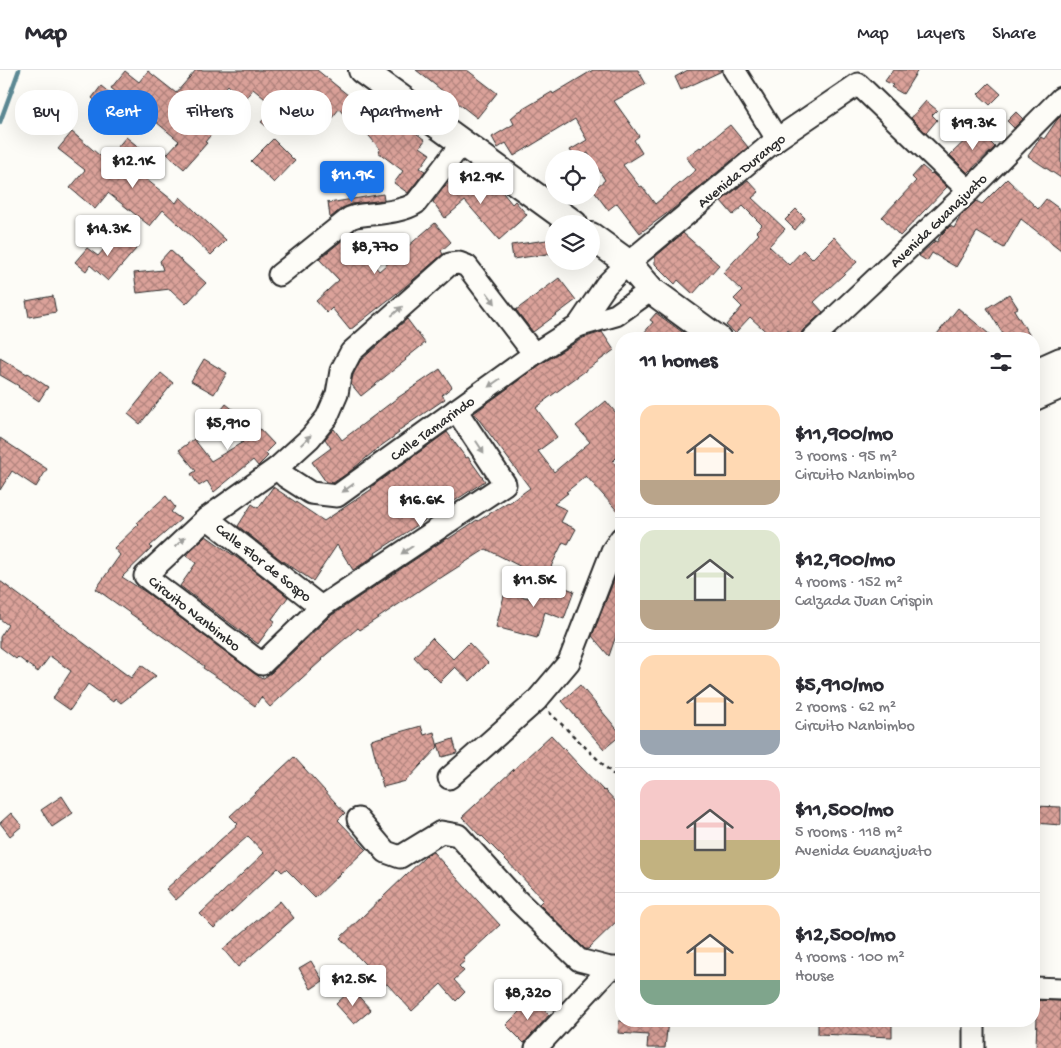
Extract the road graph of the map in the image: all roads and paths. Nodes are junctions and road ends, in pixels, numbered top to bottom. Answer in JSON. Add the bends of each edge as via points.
{"nodes":[{"id":1,"x":362,"y":70,"type":"edge"},
{"id":2,"x":734,"y":70,"type":"edge"},
{"id":3,"x":1061,"y":98,"type":"edge"},
{"id":4,"x":777,"y":139,"type":"junction"},
{"id":5,"x":462,"y":143,"type":"junction"},
{"id":6,"x":970,"y":191,"type":"junction"},
{"id":7,"x":562,"y":215,"type":"edge"},
{"id":8,"x":600,"y":243,"type":"edge"},
{"id":9,"x":628,"y":263,"type":"junction"},
{"id":10,"x":279,"y":275,"type":"dead end"},
{"id":11,"x":651,"y":290,"type":"junction"},
{"id":12,"x":578,"y":326,"type":"junction"},
{"id":13,"x":708,"y":332,"type":"edge"},
{"id":14,"x":819,"y":332,"type":"edge"},
{"id":15,"x":534,"y":354,"type":"junction"},
{"id":16,"x":1061,"y":361,"type":"edge"},
{"id":17,"x":1040,"y":370,"type":"edge"},
{"id":18,"x":1061,"y":385,"type":"edge"},
{"id":19,"x":1040,"y":394,"type":"edge"},
{"id":20,"x":456,"y":410,"type":"junction"},
{"id":21,"x":277,"y":468,"type":"junction"},
{"id":22,"x":207,"y":518,"type":"junction"},
{"id":23,"x":615,"y":547,"type":"edge"},
{"id":24,"x":321,"y":607,"type":"junction"},
{"id":25,"x":536,"y":701,"type":"junction"},
{"id":26,"x":615,"y":776,"type":"edge"},
{"id":27,"x":449,"y":778,"type":"dead end"},
{"id":28,"x":358,"y":819,"type":"dead end"},
{"id":29,"x":615,"y":968,"type":"edge"},
{"id":30,"x":615,"y":969,"type":"edge"},
{"id":31,"x":1040,"y":988,"type":"edge"},
{"id":32,"x":1061,"y":989,"type":"edge"},
{"id":33,"x":974,"y":1027,"type":"edge"},
{"id":34,"x":536,"y":1048,"type":"edge"},
{"id":35,"x":974,"y":1048,"type":"edge"}],
"edges":[{"from":1,"to":5,"type":"main road"},
{"from":2,"to":4,"type":"street"},
{"from":3,"to":6,"type":"street","name":"Avenida Guanajuato"},
{"from":4,"to":6,"type":"street","name":"Avenida Durango","via":[[858,84]]},
{"from":4,"to":9,"type":"street","name":"Avenida Durango"},
{"from":5,"to":7,"type":"main road"},
{"from":5,"to":10,"type":"street","via":[[416,203],[402,209],[350,218]]},
{"from":6,"to":14,"type":"street","name":"Avenida Guanajuato"},
{"from":8,"to":9,"type":"main road"},
{"from":9,"to":11,"type":"main road"},
{"from":9,"to":12,"type":"street","via":[[606,285]]},
{"from":11,"to":12,"type":"street","via":[[616,315]]},
{"from":11,"to":13,"type":"main road"},
{"from":12,"to":15,"type":"street"},
{"from":15,"to":20,"type":"street","name":"Calle Tamarindo","one_way":true},
{"from":21,"to":15,"type":"street","name":"Circuito Nanbimbo","one_way":true,"via":[[310,438],[327,417],[337,394],[340,371],[351,352],[450,264],[467,266]]},
{"from":16,"to":17,"type":"main road"},
{"from":18,"to":19,"type":"main road"},
{"from":20,"to":21,"type":"street","name":"Calle Tamarindo","one_way":true,"via":[[337,496],[312,494]]},
{"from":20,"to":24,"type":"street","name":"Circuito Nanbimbo","one_way":true,"via":[[505,484]]},
{"from":21,"to":22,"type":"street","name":"Circuito Nanbimbo"},
{"from":22,"to":24,"type":"street","name":"Calle Flor de Sospo"},
{"from":24,"to":22,"type":"street","name":"Circuito Nanbimbo","one_way":true,"via":[[262,664],[145,576]]},
{"from":23,"to":25,"type":"street","via":[[569,662]]},
{"from":25,"to":26,"type":"path"},
{"from":25,"to":27,"type":"street"},
{"from":28,"to":29,"type":"street","via":[[386,852],[400,857],[441,832],[458,835],[515,898],[580,960]]},
{"from":30,"to":34,"type":"street"},
{"from":31,"to":32,"type":"street"},
{"from":33,"to":35,"type":"street"}]}
